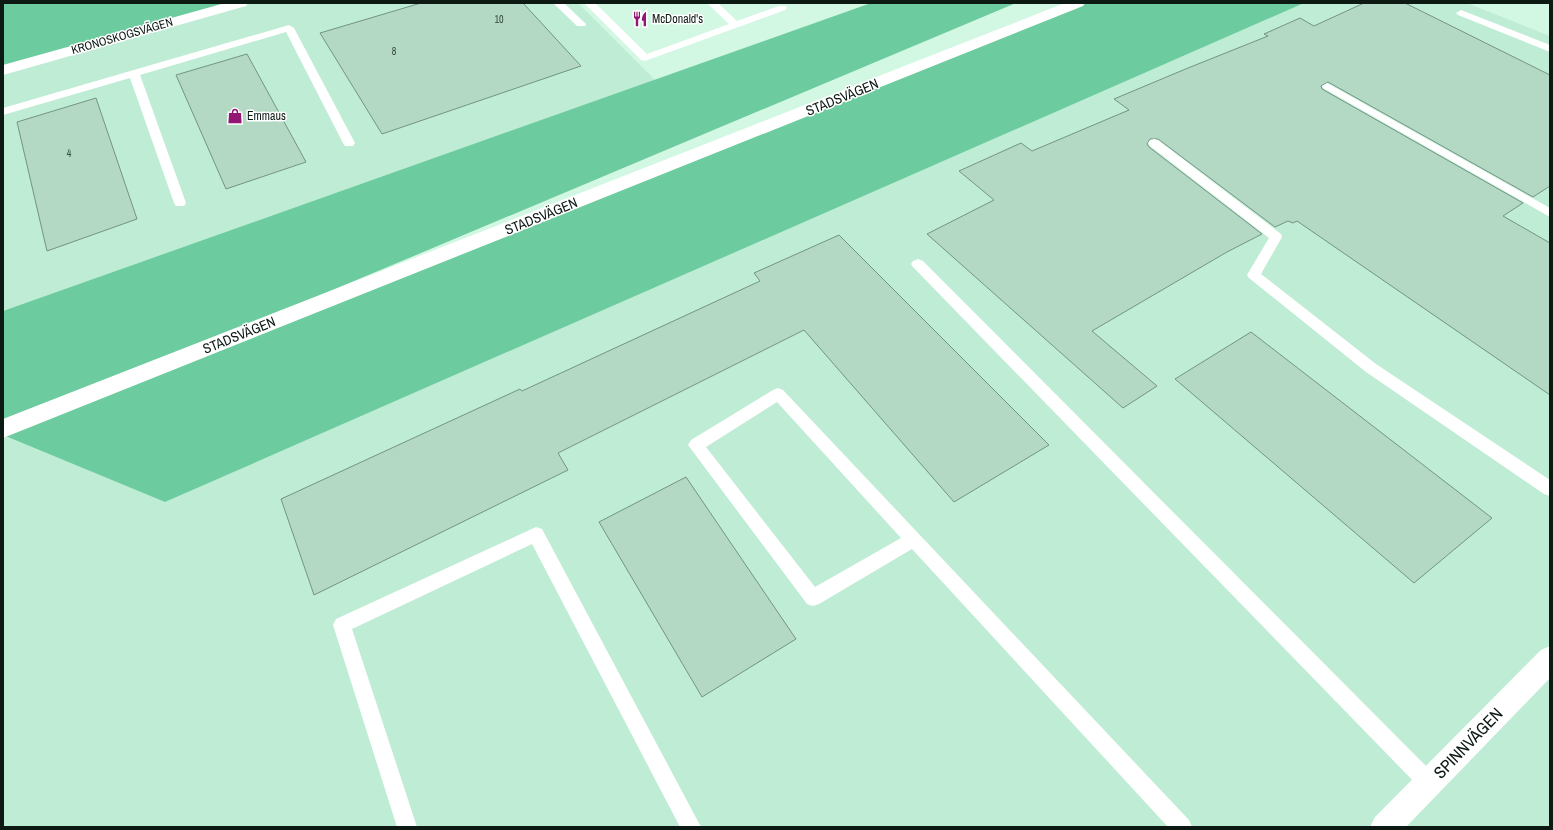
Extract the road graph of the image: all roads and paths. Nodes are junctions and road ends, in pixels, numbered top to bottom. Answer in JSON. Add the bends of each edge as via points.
{"nodes":[{"id":1,"x":240,"y":3,"type":"edge"},
{"id":2,"x":558,"y":3,"type":"edge"},
{"id":3,"x":589,"y":3,"type":"edge"},
{"id":4,"x":712,"y":3,"type":"edge"},
{"id":5,"x":775,"y":3,"type":"edge"},
{"id":6,"x":1078,"y":3,"type":"edge"},
{"id":7,"x":1461,"y":13,"type":"dead end"},
{"id":8,"x":581,"y":24,"type":"dead end"},
{"id":9,"x":736,"y":25,"type":"junction"},
{"id":10,"x":1550,"y":49,"type":"edge"},
{"id":11,"x":3,"y":70,"type":"edge"},
{"id":12,"x":134,"y":74,"type":"junction"},
{"id":13,"x":1327,"y":86,"type":"dead end"},
{"id":14,"x":3,"y":112,"type":"edge"},
{"id":15,"x":349,"y":143,"type":"dead end"},
{"id":16,"x":1154,"y":143,"type":"dead end"},
{"id":17,"x":180,"y":203,"type":"dead end"},
{"id":18,"x":1550,"y":214,"type":"edge"},
{"id":19,"x":918,"y":264,"type":"dead end"},
{"id":20,"x":3,"y":429,"type":"edge"},
{"id":21,"x":1550,"y":489,"type":"edge"},
{"id":22,"x":914,"y":539,"type":"junction"},
{"id":23,"x":1550,"y":658,"type":"edge"},
{"id":24,"x":1428,"y":783,"type":"junction"},
{"id":25,"x":408,"y":827,"type":"edge"},
{"id":26,"x":691,"y":827,"type":"edge"},
{"id":27,"x":1182,"y":827,"type":"edge"},
{"id":28,"x":1385,"y":827,"type":"edge"}],
"edges":[{"from":1,"to":11,"type":"main road","name":"KRONOSKOGSVÄGEN"},
{"from":2,"to":8,"type":"lane"},
{"from":3,"to":9,"type":"lane","via":[[645,58]]},
{"from":4,"to":9,"type":"lane"},
{"from":5,"to":9,"type":"lane","via":[[782,8]]},
{"from":6,"to":20,"type":"main road","name":"STADSVÄGEN"},
{"from":7,"to":10,"type":"lane"},
{"from":12,"to":14,"type":"lane"},
{"from":12,"to":15,"type":"lane","via":[[290,28]]},
{"from":12,"to":17,"type":"lane"},
{"from":13,"to":18,"type":"lane"},
{"from":16,"to":21,"type":"lane","via":[[1276,236],[1254,275],[1370,368]]},
{"from":19,"to":24,"type":"lane"},
{"from":22,"to":22,"type":"lane","via":[[778,394],[696,445],[813,598]]},
{"from":22,"to":27,"type":"lane"},
{"from":23,"to":24,"type":"main road","name":"SPINNVÄGEN"},
{"from":24,"to":28,"type":"main road","name":"SPINNVÄGEN"},
{"from":25,"to":26,"type":"lane","via":[[342,625],[536,534]]}]}
